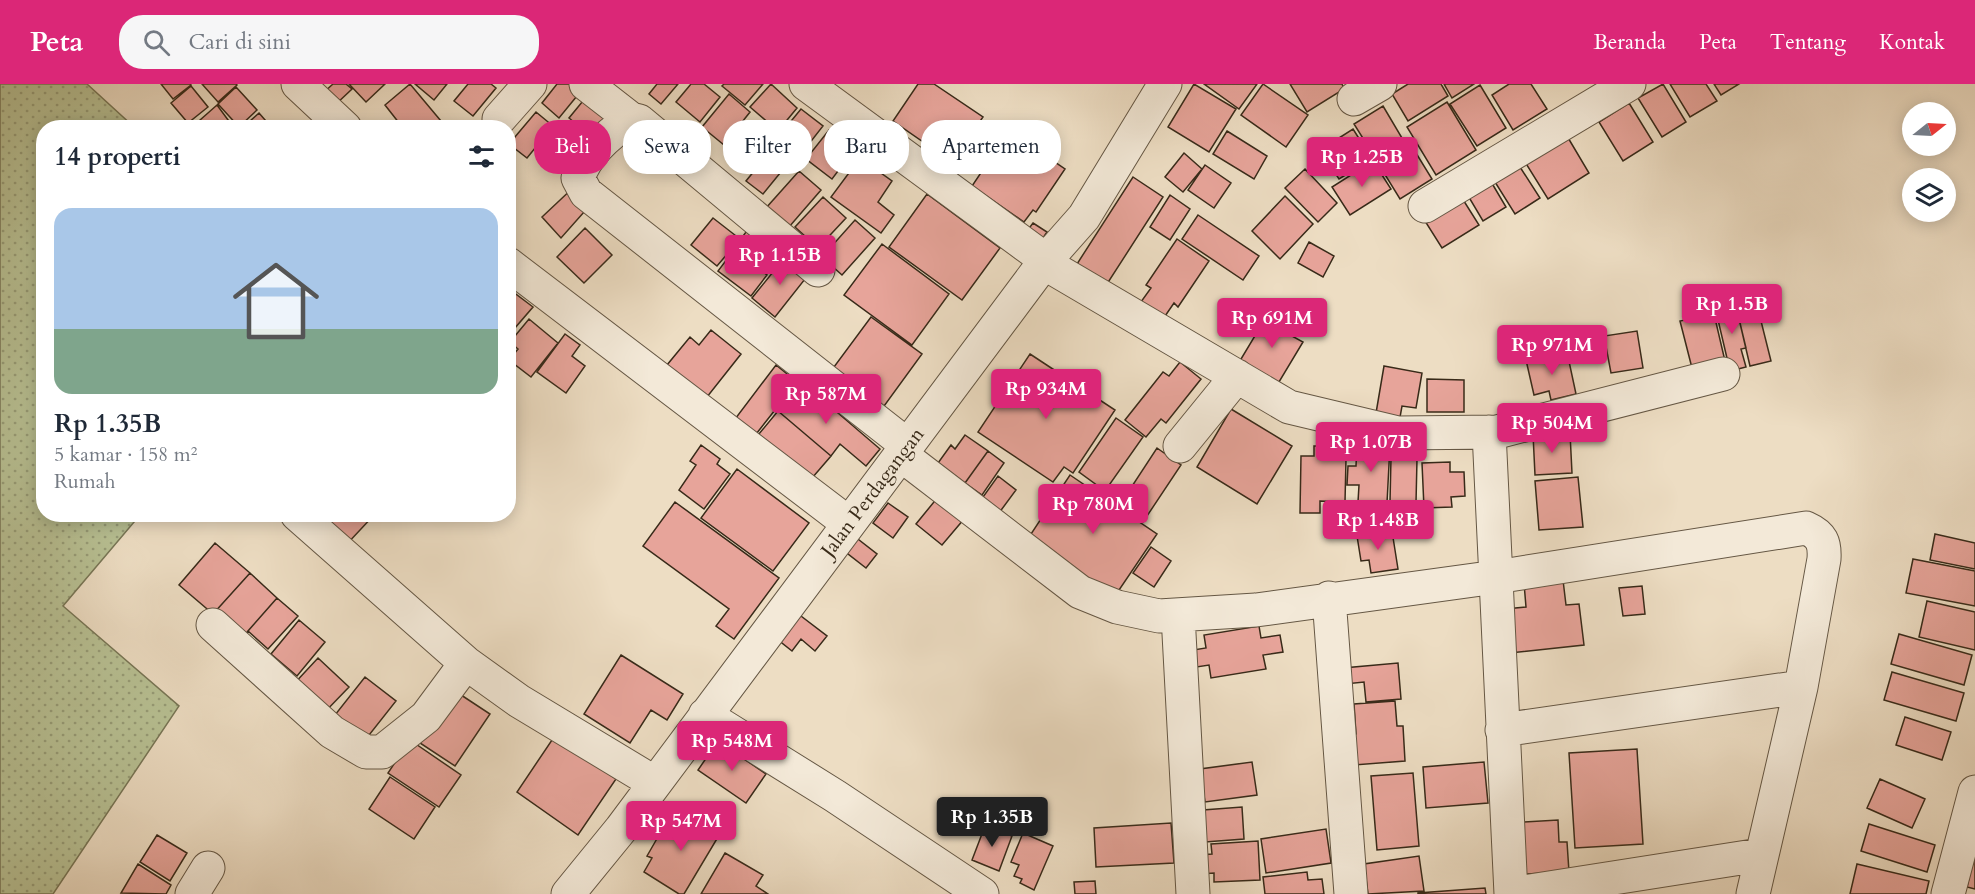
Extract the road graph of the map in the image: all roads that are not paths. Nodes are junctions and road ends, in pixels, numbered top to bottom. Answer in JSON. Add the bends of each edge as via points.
{"nodes":[{"id":1,"x":298,"y":84,"type":"edge"},
{"id":2,"x":530,"y":84,"type":"edge"},
{"id":3,"x":586,"y":84,"type":"edge"},
{"id":4,"x":806,"y":84,"type":"edge"},
{"id":5,"x":1165,"y":84,"type":"edge"},
{"id":6,"x":1629,"y":84,"type":"edge"},
{"id":7,"x":1579,"y":98,"type":"edge"},
{"id":8,"x":499,"y":119,"type":"dead end"},
{"id":9,"x":631,"y":119,"type":"junction"},
{"id":10,"x":336,"y":120,"type":"edge"},
{"id":11,"x":1425,"y":206,"type":"dead end"},
{"id":12,"x":1045,"y":261,"type":"junction"},
{"id":13,"x":516,"y":270,"type":"edge"},
{"id":14,"x":818,"y":270,"type":"dead end"},
{"id":15,"x":1723,"y":374,"type":"dead end"},
{"id":16,"x":1237,"y":376,"type":"junction"},
{"id":17,"x":1489,"y":432,"type":"junction"},
{"id":18,"x":1180,"y":446,"type":"dead end"},
{"id":19,"x":903,"y":450,"type":"junction"},
{"id":20,"x":306,"y":522,"type":"edge"},
{"id":21,"x":848,"y":523,"type":"junction"},
{"id":22,"x":1496,"y":577,"type":"junction"},
{"id":23,"x":1329,"y":598,"type":"junction"},
{"id":24,"x":1178,"y":615,"type":"junction"},
{"id":25,"x":213,"y":626,"type":"dead end"},
{"id":26,"x":466,"y":663,"type":"junction"},
{"id":27,"x":1802,"y":687,"type":"junction"},
{"id":28,"x":705,"y":715,"type":"junction"},
{"id":29,"x":1502,"y":730,"type":"junction"},
{"id":30,"x":655,"y":783,"type":"junction"},
{"id":31,"x":1975,"y":792,"type":"edge"},
{"id":32,"x":1761,"y":855,"type":"junction"},
{"id":33,"x":568,"y":894,"type":"edge"},
{"id":34,"x":982,"y":894,"type":"edge"},
{"id":35,"x":1193,"y":894,"type":"edge"},
{"id":36,"x":1351,"y":894,"type":"edge"},
{"id":37,"x":1511,"y":894,"type":"edge"},
{"id":38,"x":1753,"y":894,"type":"edge"},
{"id":39,"x":1948,"y":894,"type":"edge"}],
"edges":[{"from":1,"to":10,"type":"street"},
{"from":2,"to":8,"type":"street"},
{"from":3,"to":9,"type":"street"},
{"from":4,"to":12,"type":"street"},
{"from":5,"to":12,"type":"street","name":"Jalan Perdagangan","via":[[1084,217]]},
{"from":6,"to":7,"type":"street"},
{"from":7,"to":11,"type":"street"},
{"from":9,"to":14,"type":"street","via":[[639,121]]},
{"from":9,"to":19,"type":"street","via":[[605,140],[581,170],[578,178],[586,193]]},
{"from":12,"to":16,"type":"street"},
{"from":12,"to":19,"type":"street","name":"Jalan Perdagangan"},
{"from":13,"to":21,"type":"street"},
{"from":15,"to":17,"type":"street"},
{"from":16,"to":17,"type":"street","via":[[1289,407],[1398,433]]},
{"from":16,"to":18,"type":"street"},
{"from":17,"to":22,"type":"street"},
{"from":19,"to":21,"type":"street","name":"Jalan Perdagangan"},
{"from":19,"to":24,"type":"street","via":[[1080,592],[1118,607],[1159,616]]},
{"from":20,"to":26,"type":"street"},
{"from":21,"to":28,"type":"street","name":"Jalan Perdagangan"},
{"from":22,"to":23,"type":"street"},
{"from":22,"to":27,"type":"street","via":[[1806,528],[1818,534],[1825,544]]},
{"from":22,"to":29,"type":"street"},
{"from":23,"to":24,"type":"street","via":[[1256,610]]},
{"from":23,"to":36,"type":"street"},
{"from":24,"to":35,"type":"street"},
{"from":25,"to":26,"type":"street","via":[[332,732],[366,752],[382,752],[426,717]]},
{"from":26,"to":30,"type":"street","via":[[519,701]]},
{"from":27,"to":29,"type":"street"},
{"from":27,"to":32,"type":"street"},
{"from":28,"to":30,"type":"street","name":"Jalan Perdagangan"},
{"from":28,"to":34,"type":"street"},
{"from":29,"to":37,"type":"street"},
{"from":30,"to":33,"type":"street","name":"Jalan Perdagangan"},
{"from":31,"to":39,"type":"street"},
{"from":32,"to":37,"type":"street"},
{"from":32,"to":38,"type":"street"}]}
